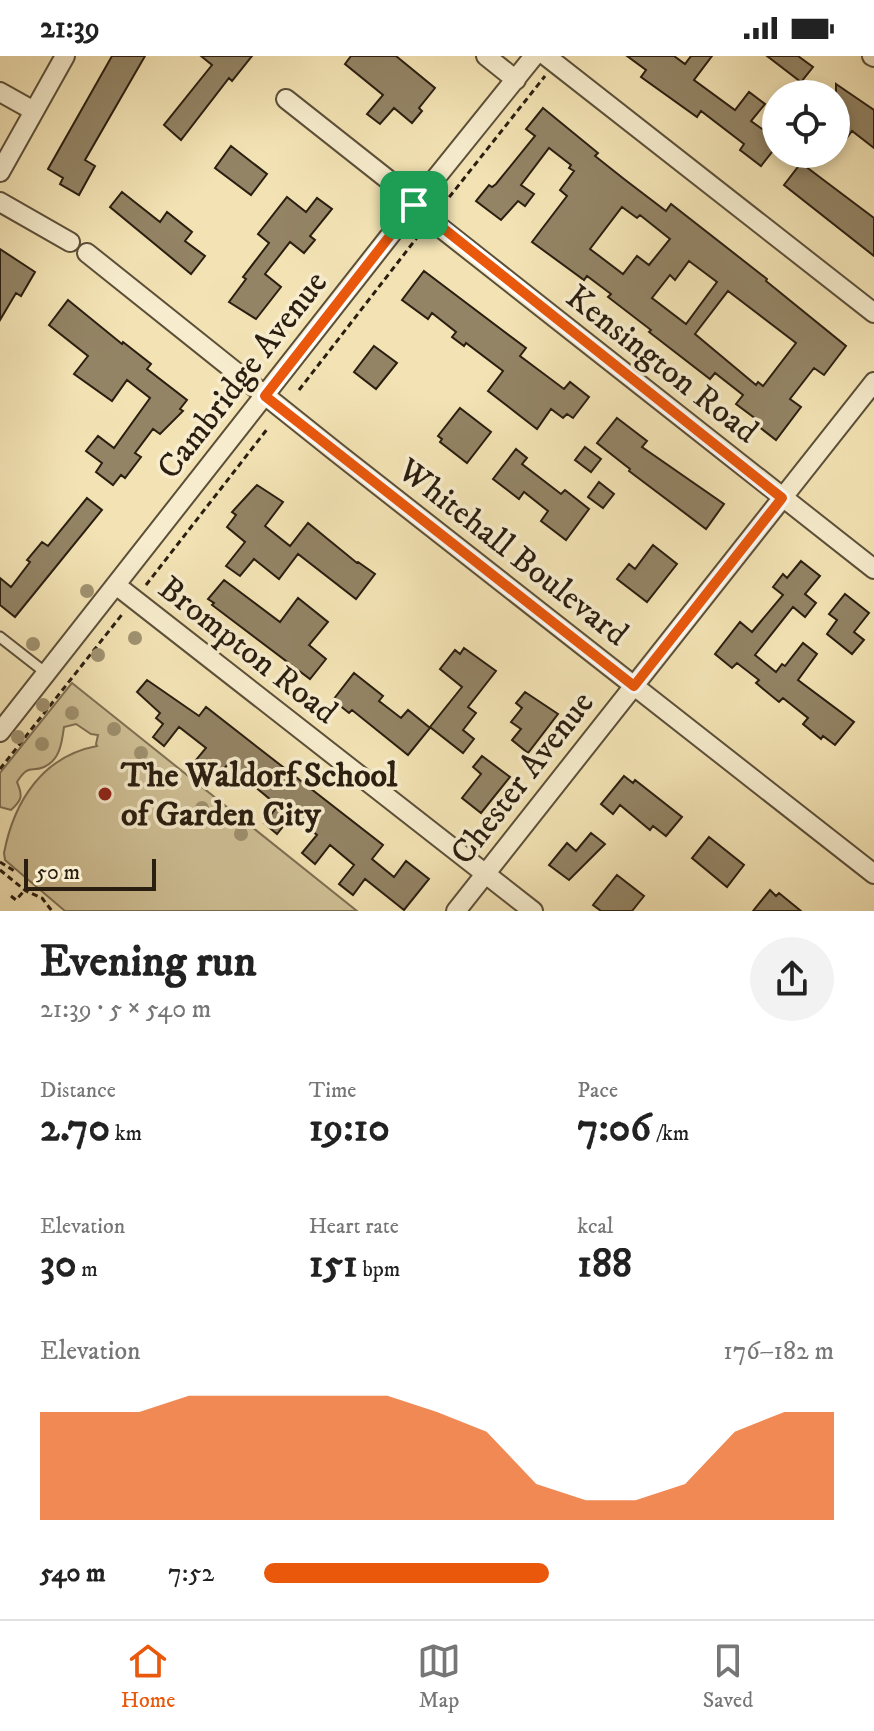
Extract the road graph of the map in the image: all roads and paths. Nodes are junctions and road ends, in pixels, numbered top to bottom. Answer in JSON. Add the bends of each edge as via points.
{"nodes":[{"id":1,"x":65,"y":56,"type":"edge"},
{"id":2,"x":486,"y":56,"type":"edge"},
{"id":3,"x":534,"y":56,"type":"edge"},
{"id":4,"x":546,"y":65,"type":"edge"},
{"id":5,"x":516,"y":80,"type":"junction"},
{"id":6,"x":0,"y":92,"type":"edge"},
{"id":7,"x":286,"y":99,"type":"dead end"},
{"id":8,"x":34,"y":111,"type":"junction"},
{"id":9,"x":0,"y":172,"type":"edge"},
{"id":10,"x":0,"y":202,"type":"edge"},
{"id":11,"x":414,"y":205,"type":"junction"},
{"id":12,"x":441,"y":208,"type":"dead end"},
{"id":13,"x":421,"y":233,"type":"dead end"},
{"id":14,"x":70,"y":242,"type":"dead end"},
{"id":15,"x":87,"y":253,"type":"dead end"},
{"id":16,"x":874,"y":313,"type":"edge"},
{"id":17,"x":874,"y":382,"type":"edge"},
{"id":18,"x":299,"y":390,"type":"dead end"},
{"id":19,"x":265,"y":396,"type":"junction"},
{"id":20,"x":268,"y":428,"type":"dead end"},
{"id":21,"x":782,"y":498,"type":"junction"},
{"id":22,"x":874,"y":569,"type":"edge"},
{"id":23,"x":116,"y":585,"type":"junction"},
{"id":24,"x":143,"y":588,"type":"dead end"},
{"id":25,"x":124,"y":612,"type":"dead end"},
{"id":26,"x":0,"y":637,"type":"edge"},
{"id":27,"x":46,"y":673,"type":"junction"},
{"id":28,"x":634,"y":686,"type":"junction"},
{"id":29,"x":0,"y":732,"type":"edge"},
{"id":30,"x":0,"y":769,"type":"edge"},
{"id":31,"x":0,"y":862,"type":"edge"},
{"id":32,"x":0,"y":870,"type":"edge"},
{"id":33,"x":16,"y":872,"type":"dead end"},
{"id":34,"x":485,"y":874,"type":"junction"},
{"id":35,"x":874,"y":874,"type":"edge"},
{"id":36,"x":25,"y":890,"type":"junction"},
{"id":37,"x":11,"y":896,"type":"dead end"},
{"id":38,"x":52,"y":911,"type":"edge"},
{"id":39,"x":456,"y":911,"type":"edge"},
{"id":40,"x":533,"y":911,"type":"edge"}],
"edges":[{"from":1,"to":8,"type":"street"},
{"from":2,"to":5,"type":"street"},
{"from":3,"to":5,"type":"street","name":"Cambridge Avenue"},
{"from":4,"to":12,"type":"path"},
{"from":4,"to":16,"type":"street"},
{"from":5,"to":11,"type":"street","name":"Cambridge Avenue"},
{"from":6,"to":8,"type":"street"},
{"from":7,"to":11,"type":"street","name":"Kensington Road"},
{"from":8,"to":9,"type":"street"},
{"from":10,"to":14,"type":"street"},
{"from":11,"to":19,"type":"street","name":"Cambridge Avenue"},
{"from":11,"to":21,"type":"street","name":"Kensington Road"},
{"from":13,"to":18,"type":"path"},
{"from":15,"to":19,"type":"street","name":"Whitehall Boulevard"},
{"from":17,"to":21,"type":"street","name":"Chester Avenue"},
{"from":19,"to":23,"type":"street","name":"Cambridge Avenue"},
{"from":19,"to":28,"type":"street","name":"Whitehall Boulevard"},
{"from":20,"to":24,"type":"path"},
{"from":21,"to":22,"type":"street","name":"Kensington Road"},
{"from":21,"to":28,"type":"street","name":"Chester Avenue"},
{"from":23,"to":27,"type":"street","name":"Cambridge Avenue"},
{"from":23,"to":34,"type":"street","name":"Brompton Road"},
{"from":25,"to":30,"type":"path"},
{"from":26,"to":27,"type":"lane"},
{"from":27,"to":29,"type":"street","name":"Cambridge Avenue"},
{"from":28,"to":34,"type":"street","name":"Chester Avenue"},
{"from":28,"to":35,"type":"street","name":"Whitehall Boulevard"},
{"from":31,"to":33,"type":"path"},
{"from":32,"to":36,"type":"path"},
{"from":34,"to":39,"type":"street","name":"Chester Avenue"},
{"from":34,"to":40,"type":"street","name":"Brompton Road"},
{"from":36,"to":37,"type":"path","via":[[16,903]]},
{"from":36,"to":38,"type":"path","via":[[42,898]]}]}
